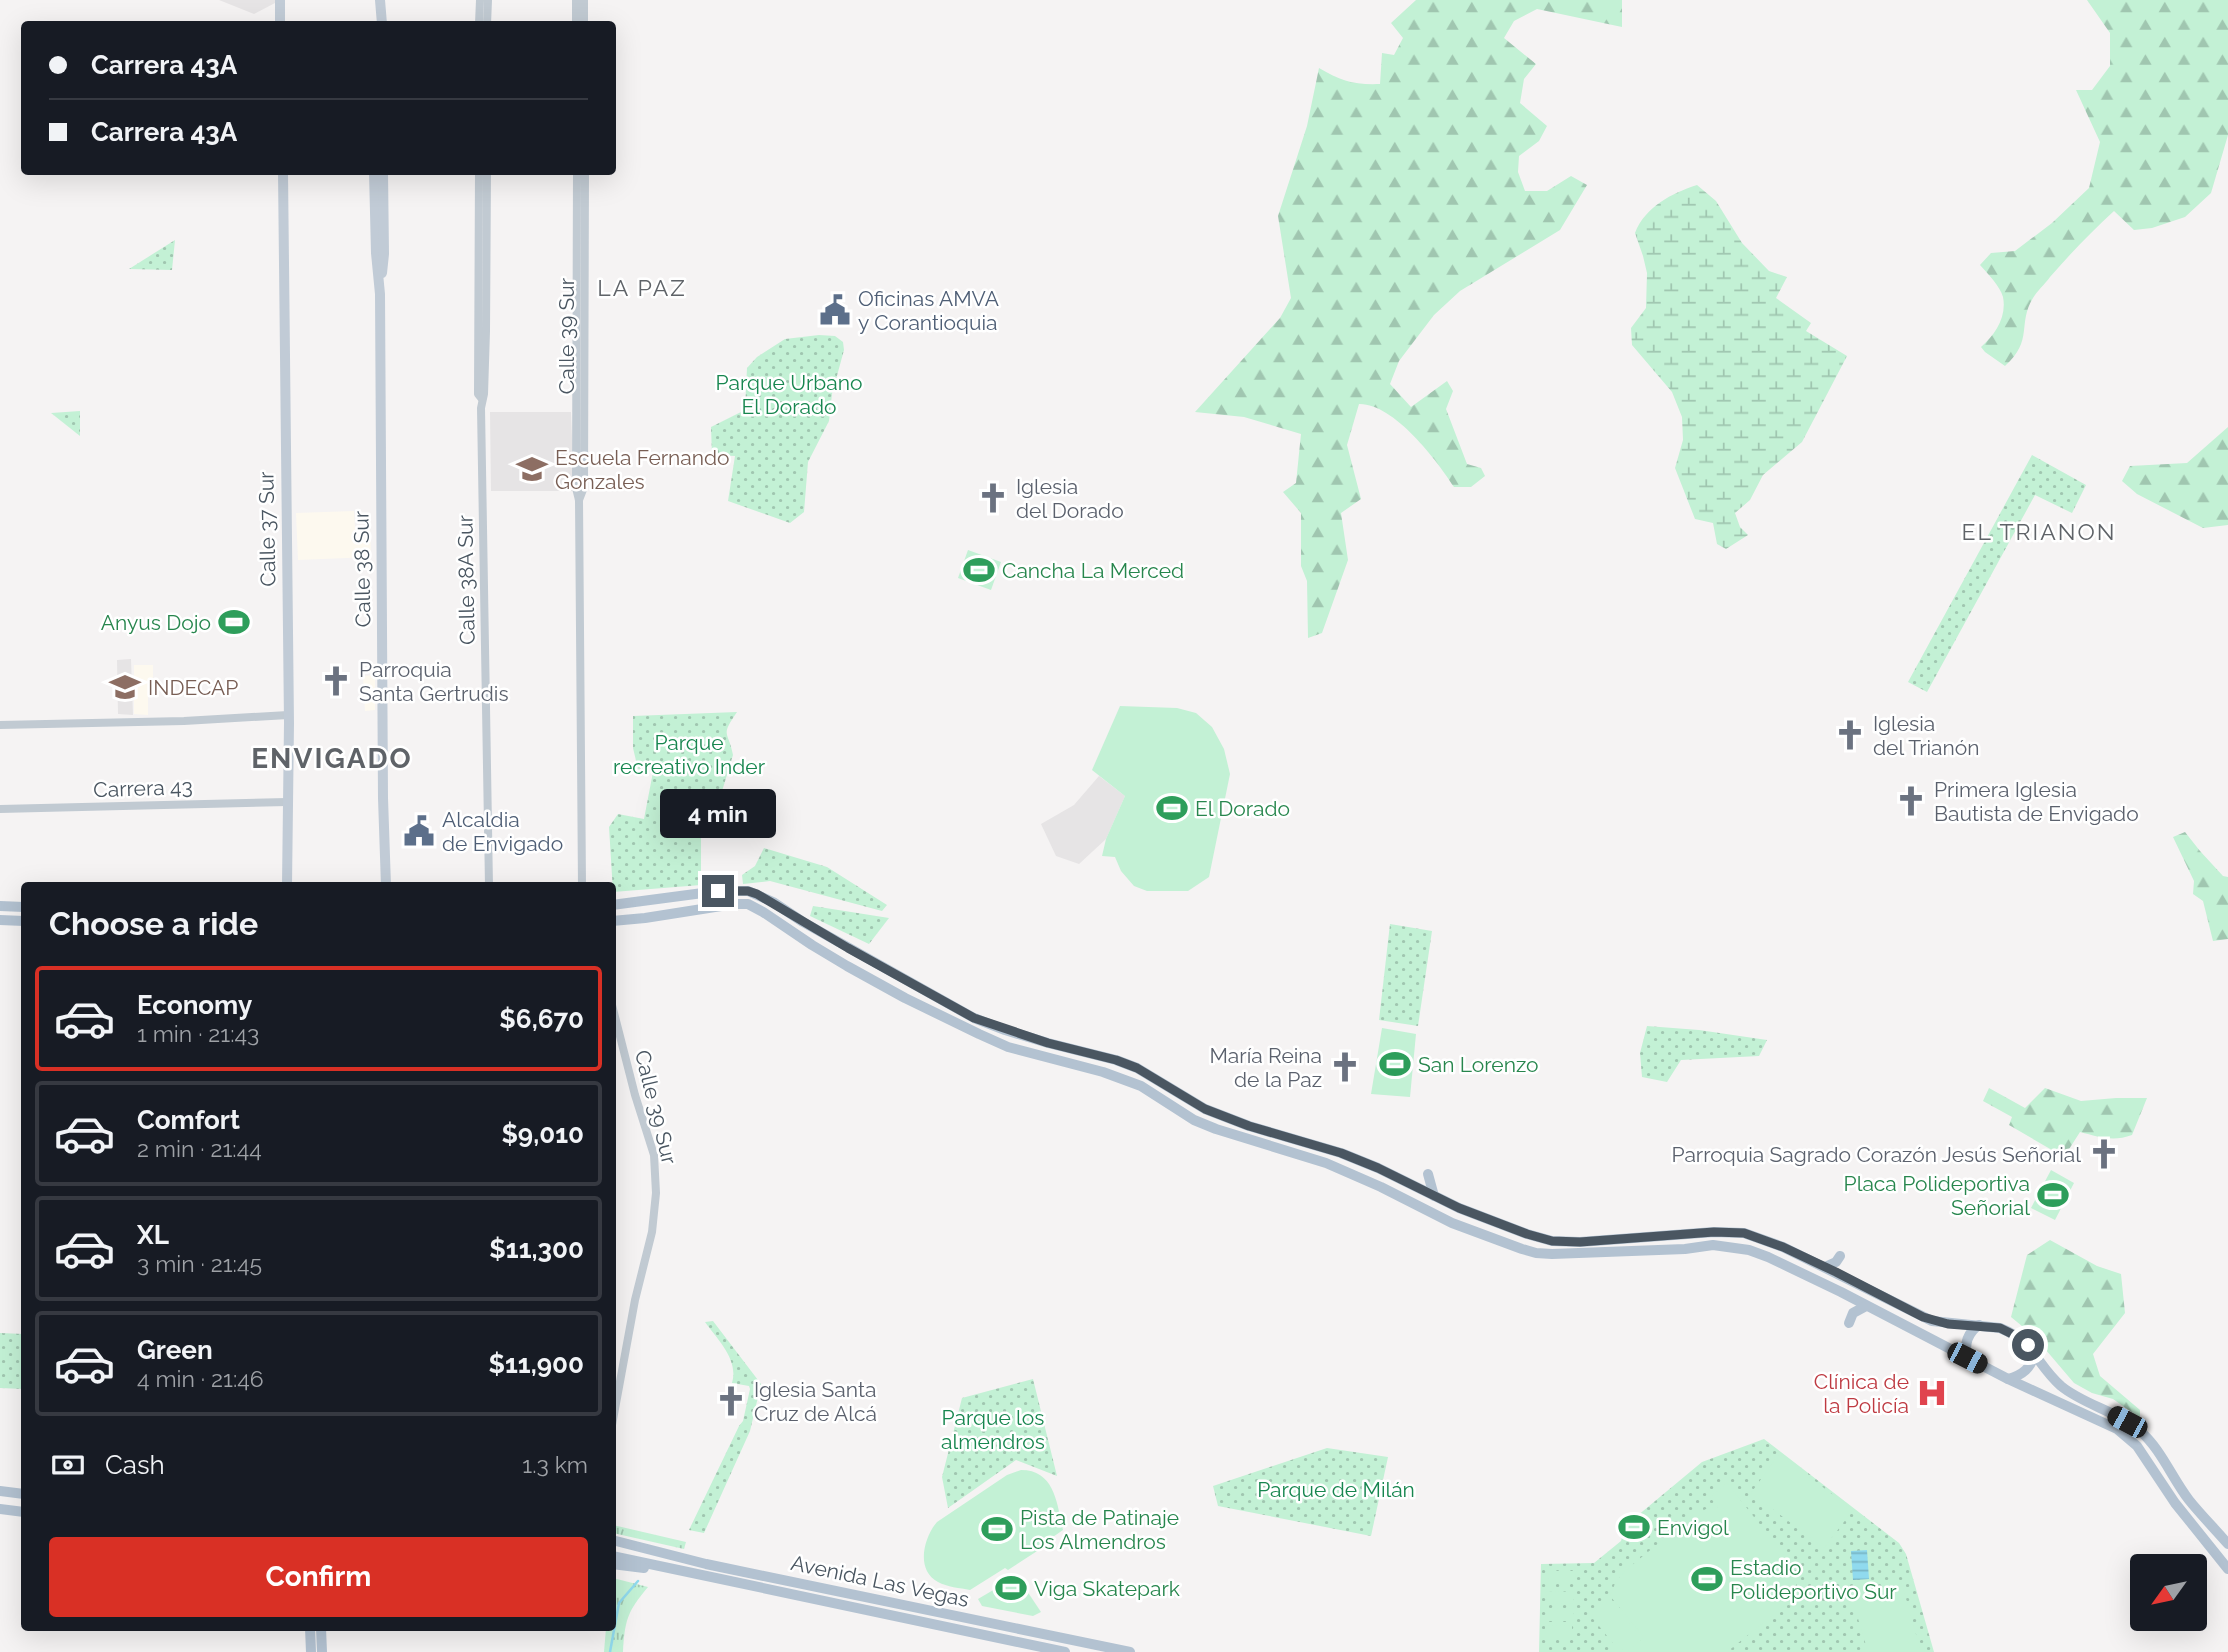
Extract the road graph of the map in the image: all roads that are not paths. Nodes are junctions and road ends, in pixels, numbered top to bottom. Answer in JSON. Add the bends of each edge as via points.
{"nodes":[{"id":1,"x":280,"y":0,"type":"edge"},
{"id":2,"x":380,"y":0,"type":"edge"},
{"id":3,"x":480,"y":0,"type":"edge"},
{"id":4,"x":488,"y":0,"type":"edge"},
{"id":5,"x":576,"y":0,"type":"edge"},
{"id":6,"x":584,"y":0,"type":"edge"},
{"id":7,"x":280,"y":21,"type":"edge"},
{"id":8,"x":380,"y":21,"type":"edge"},
{"id":9,"x":480,"y":21,"type":"edge"},
{"id":10,"x":487,"y":21,"type":"edge"},
{"id":11,"x":576,"y":21,"type":"edge"},
{"id":12,"x":584,"y":21,"type":"edge"},
{"id":13,"x":283,"y":175,"type":"edge"},
{"id":14,"x":374,"y":175,"type":"edge"},
{"id":15,"x":383,"y":175,"type":"edge"},
{"id":16,"x":479,"y":175,"type":"edge"},
{"id":17,"x":486,"y":175,"type":"edge"},
{"id":18,"x":577,"y":175,"type":"edge"},
{"id":19,"x":585,"y":175,"type":"edge"},
{"id":20,"x":380,"y":295,"type":"junction"},
{"id":21,"x":482,"y":399,"type":"junction"},
{"id":22,"x":579,"y":500,"type":"junction"},
{"id":23,"x":288,"y":715,"type":"junction"},
{"id":24,"x":0,"y":725,"type":"edge"},
{"id":25,"x":287,"y":802,"type":"junction"},
{"id":26,"x":0,"y":809,"type":"edge"},
{"id":27,"x":287,"y":882,"type":"edge"},
{"id":28,"x":386,"y":882,"type":"edge"},
{"id":29,"x":489,"y":882,"type":"edge"},
{"id":30,"x":582,"y":882,"type":"edge"},
{"id":31,"x":616,"y":904,"type":"edge"},
{"id":32,"x":0,"y":906,"type":"edge"},
{"id":33,"x":21,"y":906,"type":"edge"},
{"id":34,"x":0,"y":920,"type":"edge"},
{"id":35,"x":21,"y":921,"type":"edge"},
{"id":36,"x":616,"y":921,"type":"edge"},
{"id":37,"x":616,"y":1021,"type":"edge"},
{"id":38,"x":1428,"y":1174,"type":"dead end"},
{"id":39,"x":1434,"y":1196,"type":"junction"},
{"id":40,"x":1840,"y":1256,"type":"dead end"},
{"id":41,"x":1825,"y":1267,"type":"junction"},
{"id":42,"x":1866,"y":1306,"type":"junction"},
{"id":43,"x":1849,"y":1323,"type":"dead end"},
{"id":44,"x":1979,"y":1325,"type":"junction"},
{"id":45,"x":2035,"y":1353,"type":"junction"},
{"id":46,"x":1967,"y":1358,"type":"junction"},
{"id":47,"x":2008,"y":1379,"type":"junction"},
{"id":48,"x":616,"y":1403,"type":"edge"},
{"id":49,"x":21,"y":1487,"type":"edge"},
{"id":50,"x":0,"y":1490,"type":"edge"},
{"id":51,"x":21,"y":1494,"type":"edge"},
{"id":52,"x":0,"y":1508,"type":"edge"},
{"id":53,"x":21,"y":1509,"type":"edge"},
{"id":54,"x":616,"y":1542,"type":"edge"},
{"id":55,"x":2228,"y":1544,"type":"edge"},
{"id":56,"x":667,"y":1555,"type":"junction"},
{"id":57,"x":616,"y":1557,"type":"edge"},
{"id":58,"x":616,"y":1564,"type":"edge"},
{"id":59,"x":654,"y":1565,"type":"junction"},
{"id":60,"x":2228,"y":1569,"type":"edge"},
{"id":61,"x":688,"y":1571,"type":"junction"},
{"id":62,"x":895,"y":1604,"type":"junction"},
{"id":63,"x":860,"y":1609,"type":"junction"},
{"id":64,"x":310,"y":1631,"type":"edge"},
{"id":65,"x":321,"y":1631,"type":"edge"},
{"id":66,"x":311,"y":1652,"type":"edge"},
{"id":67,"x":322,"y":1652,"type":"edge"},
{"id":68,"x":1065,"y":1652,"type":"edge"},
{"id":69,"x":1130,"y":1652,"type":"edge"}],
"edges":[{"from":1,"to":7,"type":"main road"},
{"from":2,"to":8,"type":"main road"},
{"from":3,"to":9,"type":"street"},
{"from":4,"to":10,"type":"street"},
{"from":5,"to":11,"type":"street"},
{"from":6,"to":12,"type":"street"},
{"from":13,"to":23,"type":"main road","name":"Calle 37 Sur"},
{"from":14,"to":20,"type":"main road","name":"Calle 38 Sur"},
{"from":15,"to":20,"type":"main road","name":"Calle 38 Sur"},
{"from":16,"to":21,"type":"street","name":"Calle 38A Sur","via":[[478,394]]},
{"from":17,"to":21,"type":"street","name":"Calle 38A Sur"},
{"from":18,"to":22,"type":"street","name":"Calle 39 Sur"},
{"from":19,"to":22,"type":"street","name":"Calle 39 Sur","via":[[584,487]]},
{"from":20,"to":28,"type":"main road","name":"Calle 38 Sur"},
{"from":21,"to":29,"type":"street","name":"Calle 38A Sur"},
{"from":22,"to":30,"type":"street","name":"Calle 39 Sur"},
{"from":23,"to":24,"type":"street"},
{"from":23,"to":25,"type":"main road","name":"Calle 37 Sur"},
{"from":25,"to":26,"type":"street","name":"Carrera 43"},
{"from":25,"to":27,"type":"main road","name":"Calle 37 Sur"},
{"from":31,"to":39,"type":"main road","via":[[718,891],[757,894],[974,1018],[1137,1068],[1205,1109],[1341,1153]]},
{"from":32,"to":33,"type":"main road"},
{"from":34,"to":35,"type":"main road"},
{"from":36,"to":42,"type":"main road","via":[[748,904],[905,999],[1008,1047],[1141,1086],[1194,1120],[1326,1163],[1452,1223],[1522,1249],[1552,1254],[1733,1246],[1768,1257]]},
{"from":37,"to":48,"type":"street","name":"Calle 39 Sur","via":[[653,1155],[656,1193]]},
{"from":38,"to":39,"type":"main road"},
{"from":39,"to":41,"type":"main road","via":[[1541,1239],[1603,1241],[1729,1231],[1756,1236]]},
{"from":40,"to":41,"type":"main road"},
{"from":41,"to":44,"type":"main road","via":[[1923,1317]]},
{"from":42,"to":43,"type":"main road","via":[[1853,1313]]},
{"from":42,"to":46,"type":"main road"},
{"from":44,"to":45,"type":"main road","via":[[2010,1332]]},
{"from":44,"to":46,"type":"main road","via":[[1967,1339]]},
{"from":45,"to":47,"type":"main road","via":[[2029,1368]]},
{"from":45,"to":55,"type":"main road","via":[[2062,1387],[2140,1431]]},
{"from":46,"to":47,"type":"main road"},
{"from":47,"to":60,"type":"main road","via":[[2127,1436]]},
{"from":49,"to":50,"type":"main road"},
{"from":50,"to":51,"type":"main road"},
{"from":52,"to":53,"type":"main road"},
{"from":54,"to":56,"type":"main road","name":"Avenida Las Vegas"},
{"from":56,"to":59,"type":"main road"},
{"from":56,"to":62,"type":"main road","name":"Avenida Las Vegas"},
{"from":57,"to":59,"type":"main road","name":"Avenida Las Vegas"},
{"from":58,"to":61,"type":"main road","name":"Avenida Las Vegas"},
{"from":59,"to":61,"type":"main road","name":"Avenida Las Vegas"},
{"from":61,"to":63,"type":"main road","name":"Avenida Las Vegas"},
{"from":62,"to":63,"type":"main road","via":[[889,1611]]},
{"from":62,"to":69,"type":"main road","name":"Avenida Las Vegas"},
{"from":63,"to":68,"type":"main road","name":"Avenida Las Vegas"},
{"from":64,"to":66,"type":"main road"},
{"from":65,"to":67,"type":"main road"}]}
